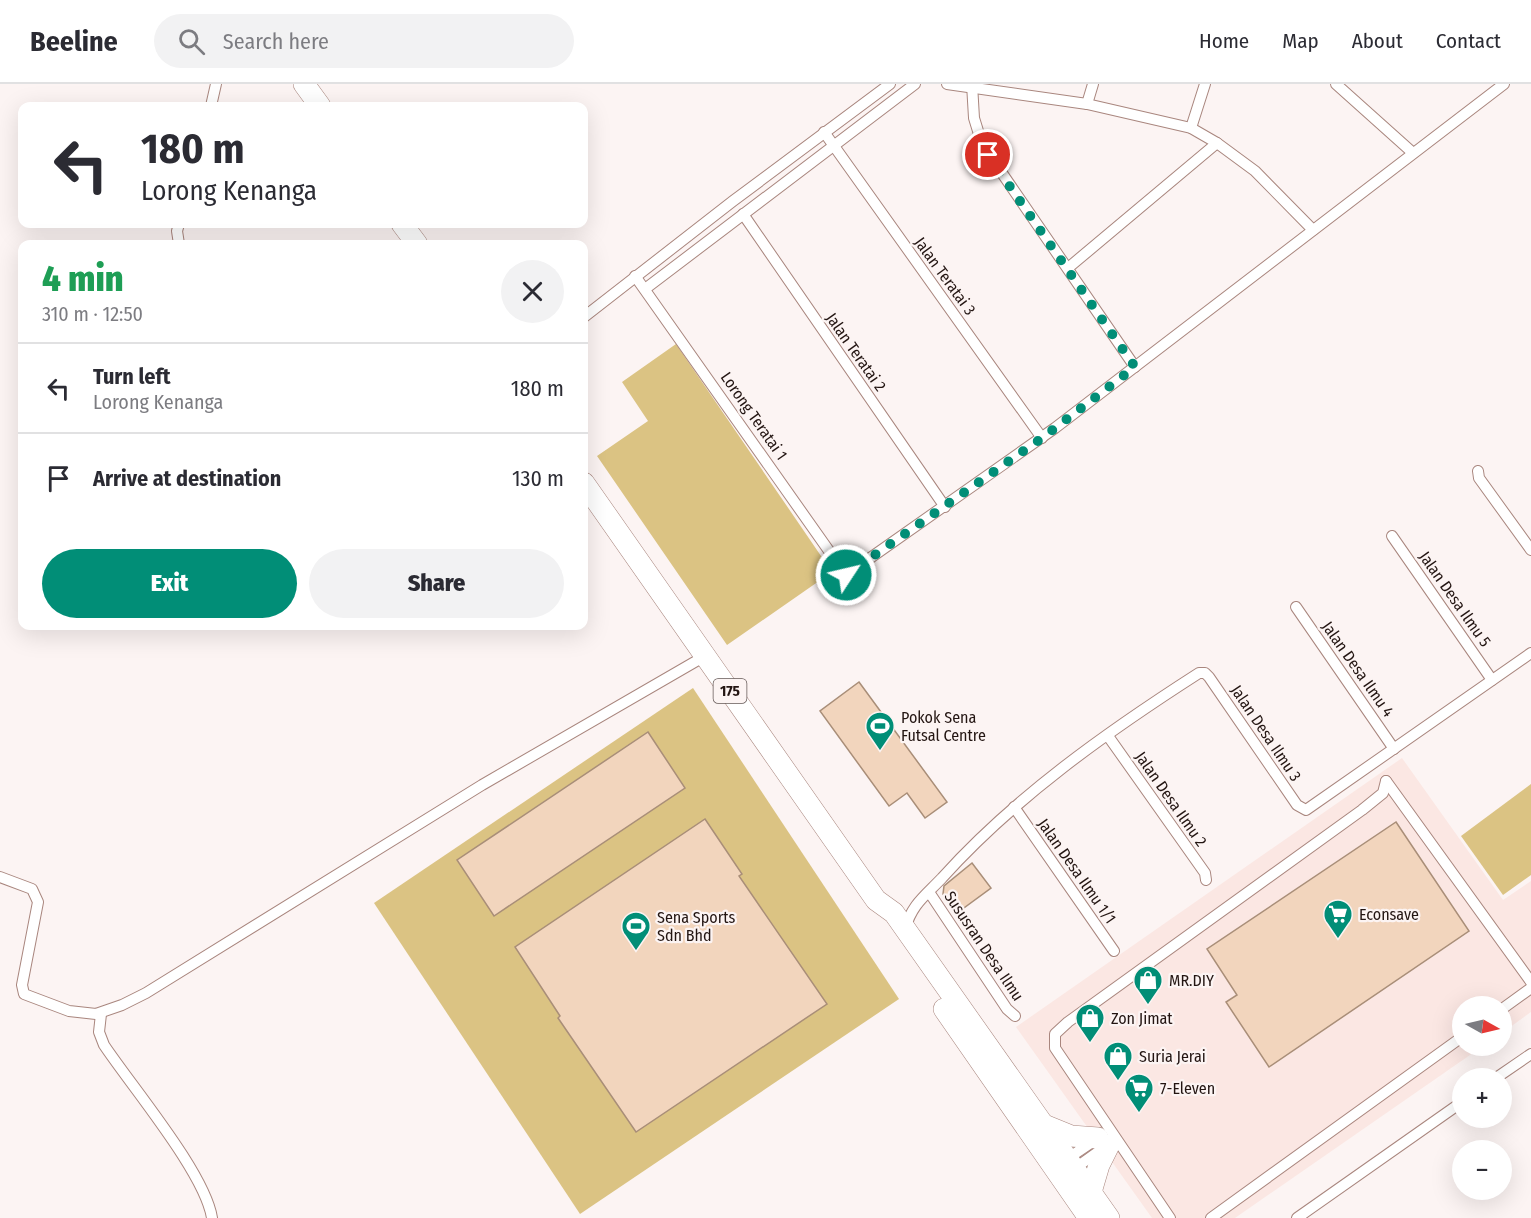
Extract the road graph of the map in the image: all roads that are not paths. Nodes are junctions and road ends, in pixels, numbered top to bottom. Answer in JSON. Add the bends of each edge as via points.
{"nodes":[{"id":1,"x":216,"y":84,"type":"edge"},
{"id":2,"x":304,"y":84,"type":"edge"},
{"id":3,"x":890,"y":84,"type":"edge"},
{"id":4,"x":915,"y":84,"type":"edge"},
{"id":5,"x":947,"y":84,"type":"edge"},
{"id":6,"x":1093,"y":84,"type":"edge"},
{"id":7,"x":1205,"y":84,"type":"edge"},
{"id":8,"x":1336,"y":84,"type":"edge"},
{"id":9,"x":1504,"y":84,"type":"edge"},
{"id":10,"x":972,"y":86,"type":"edge"},
{"id":11,"x":212,"y":102,"type":"edge"},
{"id":12,"x":317,"y":102,"type":"edge"},
{"id":13,"x":1087,"y":104,"type":"junction"},
{"id":14,"x":1191,"y":128,"type":"junction"},
{"id":15,"x":824,"y":132,"type":"junction"},
{"id":16,"x":1217,"y":143,"type":"junction"},
{"id":17,"x":834,"y":147,"type":"junction"},
{"id":18,"x":1413,"y":153,"type":"junction"},
{"id":19,"x":743,"y":214,"type":"junction"},
{"id":20,"x":1313,"y":230,"type":"junction"},
{"id":21,"x":1068,"y":268,"type":"junction"},
{"id":22,"x":635,"y":276,"type":"junction"},
{"id":23,"x":645,"y":289,"type":"junction"},
{"id":24,"x":588,"y":313,"type":"edge"},
{"id":25,"x":1135,"y":367,"type":"junction"},
{"id":26,"x":1042,"y":438,"type":"junction"},
{"id":27,"x":1478,"y":471,"type":"dead end"},
{"id":28,"x":588,"y":489,"type":"edge"},
{"id":29,"x":945,"y":507,"type":"junction"},
{"id":30,"x":1392,"y":536,"type":"dead end"},
{"id":31,"x":1531,"y":549,"type":"edge"},
{"id":32,"x":1296,"y":607,"type":"dead end"},
{"id":33,"x":1531,"y":653,"type":"edge"},
{"id":34,"x":705,"y":656,"type":"junction"},
{"id":35,"x":1492,"y":680,"type":"junction"},
{"id":36,"x":1108,"y":736,"type":"junction"},
{"id":37,"x":1394,"y":749,"type":"junction"},
{"id":38,"x":1014,"y":807,"type":"junction"},
{"id":39,"x":0,"y":877,"type":"edge"},
{"id":40,"x":1206,"y":880,"type":"dead end"},
{"id":41,"x":929,"y":892,"type":"junction"},
{"id":42,"x":876,"y":900,"type":"junction"},
{"id":43,"x":903,"y":917,"type":"junction"},
{"id":44,"x":1114,"y":951,"type":"dead end"},
{"id":45,"x":1531,"y":982,"type":"edge"},
{"id":46,"x":1531,"y":988,"type":"edge"},
{"id":47,"x":1512,"y":1002,"type":"edge"},
{"id":48,"x":101,"y":1014,"type":"junction"},
{"id":49,"x":1015,"y":1016,"type":"dead end"},
{"id":50,"x":1452,"y":1044,"type":"edge"},
{"id":51,"x":1531,"y":1054,"type":"edge"},
{"id":52,"x":1511,"y":1068,"type":"edge"},
{"id":53,"x":1452,"y":1109,"type":"edge"},
{"id":54,"x":1101,"y":1114,"type":"junction"},
{"id":55,"x":1044,"y":1125,"type":"junction"},
{"id":56,"x":1110,"y":1144,"type":"junction"},
{"id":57,"x":1069,"y":1170,"type":"junction"},
{"id":58,"x":1091,"y":1192,"type":"junction"},
{"id":59,"x":212,"y":1218,"type":"edge"},
{"id":60,"x":1089,"y":1218,"type":"edge"},
{"id":61,"x":1109,"y":1218,"type":"edge"},
{"id":62,"x":1170,"y":1218,"type":"edge"},
{"id":63,"x":1211,"y":1218,"type":"edge"},
{"id":64,"x":1297,"y":1218,"type":"edge"}],
"edges":[{"from":1,"to":11,"type":"street"},
{"from":2,"to":12,"type":"highway"},
{"from":3,"to":15,"type":"street"},
{"from":4,"to":17,"type":"street"},
{"from":5,"to":10,"type":"street"},
{"from":6,"to":13,"type":"street"},
{"from":7,"to":14,"type":"street"},
{"from":8,"to":18,"type":"street"},
{"from":9,"to":18,"type":"street"},
{"from":10,"to":13,"type":"street"},
{"from":10,"to":21,"type":"street","via":[[974,118],[982,144]]},
{"from":13,"to":14,"type":"street"},
{"from":14,"to":16,"type":"street"},
{"from":15,"to":17,"type":"street","name":"Jalan Teratai 3"},
{"from":15,"to":22,"type":"street"},
{"from":16,"to":20,"type":"street","via":[[1255,171]]},
{"from":16,"to":21,"type":"street"},
{"from":17,"to":19,"type":"street"},
{"from":17,"to":26,"type":"street","name":"Jalan Teratai 3"},
{"from":18,"to":20,"type":"street"},
{"from":19,"to":23,"type":"street"},
{"from":19,"to":29,"type":"street","name":"Jalan Teratai 2"},
{"from":20,"to":25,"type":"street"},
{"from":21,"to":25,"type":"street"},
{"from":22,"to":23,"type":"street","name":"Lorong Teratai 1"},
{"from":22,"to":24,"type":"street"},
{"from":23,"to":29,"type":"street","name":"Lorong Teratai 1","via":[[846,575]]},
{"from":25,"to":26,"type":"street"},
{"from":26,"to":29,"type":"street"},
{"from":27,"to":31,"type":"street","via":[[1479,478]]},
{"from":28,"to":34,"type":"highway","number":"175"},
{"from":30,"to":35,"type":"street","name":"Jalan Desa Ilmu 5"},
{"from":32,"to":37,"type":"street","name":"Jalan Desa Ilmu 4"},
{"from":33,"to":35,"type":"street"},
{"from":34,"to":42,"type":"highway","number":"175"},
{"from":34,"to":48,"type":"street","via":[[482,785],[146,993]]},
{"from":35,"to":37,"type":"street"},
{"from":36,"to":37,"type":"street","name":"Jalan Desa Ilmu 3","via":[[1202,673],[1209,677],[1296,805],[1306,810]]},
{"from":36,"to":38,"type":"street"},
{"from":36,"to":40,"type":"street","name":"Jalan Desa Ilmu 2","via":[[1205,873]]},
{"from":38,"to":41,"type":"street","via":[[971,845]]},
{"from":38,"to":44,"type":"street","name":"Jalan Desa Ilmu 1/1"},
{"from":39,"to":48,"type":"street","via":[[32,889],[38,902],[22,985],[24,994],[69,1011]]},
{"from":41,"to":43,"type":"street"},
{"from":41,"to":49,"type":"street","name":"Sususran Desa Ilmu"},
{"from":42,"to":43,"type":"highway","number":"175"},
{"from":42,"to":57,"type":"highway","number":"175","via":[[880,917],[1045,1155]]},
{"from":43,"to":55,"type":"highway","number":"175"},
{"from":45,"to":54,"type":"street","via":[[1386,781],[1383,794],[1362,810],[1058,1029],[1055,1048]]},
{"from":46,"to":47,"type":"street"},
{"from":48,"to":59,"type":"street","via":[[99,1032],[104,1045],[181,1154],[205,1195]]},
{"from":50,"to":63,"type":"street"},
{"from":51,"to":52,"type":"street"},
{"from":53,"to":64,"type":"street"},
{"from":54,"to":56,"type":"street"},
{"from":54,"to":56,"type":"street"},
{"from":55,"to":56,"type":"highway","via":[[1071,1136]]},
{"from":55,"to":57,"type":"highway","number":"175"},
{"from":56,"to":57,"type":"street"},
{"from":56,"to":58,"type":"highway"},
{"from":56,"to":62,"type":"street"},
{"from":57,"to":58,"type":"highway","number":"175"},
{"from":57,"to":60,"type":"highway","number":"175"},
{"from":58,"to":61,"type":"highway","number":"175"}]}
